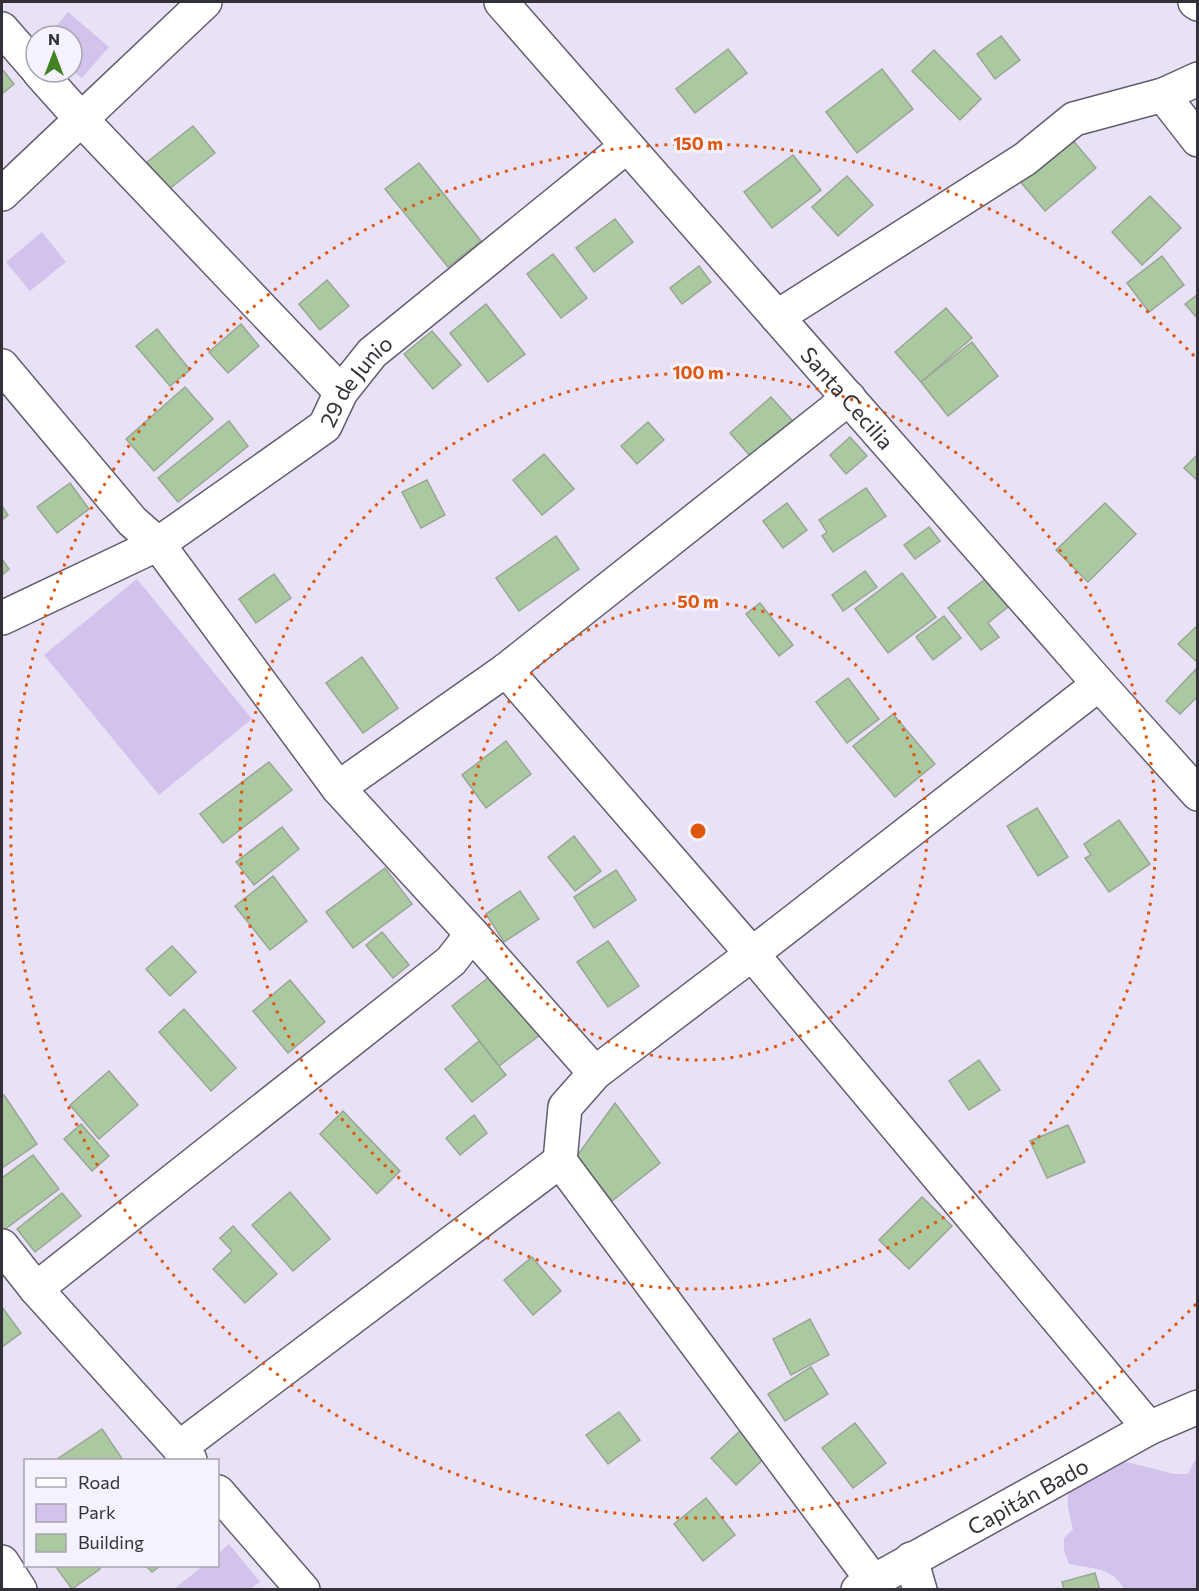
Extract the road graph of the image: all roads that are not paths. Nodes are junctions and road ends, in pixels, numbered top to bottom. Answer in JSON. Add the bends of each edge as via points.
{"nodes":[{"id":1,"x":205,"y":2,"type":"edge"},
{"id":2,"x":501,"y":2,"type":"edge"},
{"id":3,"x":2,"y":29,"type":"edge"},
{"id":4,"x":24,"y":54,"type":"edge"},
{"id":5,"x":1197,"y":78,"type":"edge"},
{"id":6,"x":50,"y":84,"type":"edge"},
{"id":7,"x":1163,"y":95,"type":"junction"},
{"id":8,"x":81,"y":119,"type":"junction"},
{"id":9,"x":1197,"y":140,"type":"edge"},
{"id":10,"x":627,"y":146,"type":"junction"},
{"id":11,"x":2,"y":194,"type":"edge"},
{"id":12,"x":777,"y":317,"type":"junction"},
{"id":13,"x":2,"y":366,"type":"edge"},
{"id":14,"x":341,"y":392,"type":"junction"},
{"id":15,"x":849,"y":398,"type":"junction"},
{"id":16,"x":158,"y":544,"type":"junction"},
{"id":17,"x":2,"y":618,"type":"edge"},
{"id":18,"x":506,"y":670,"type":"junction"},
{"id":19,"x":1099,"y":684,"type":"junction"},
{"id":20,"x":338,"y":788,"type":"junction"},
{"id":21,"x":1197,"y":794,"type":"edge"},
{"id":22,"x":472,"y":934,"type":"junction"},
{"id":23,"x":752,"y":954,"type":"junction"},
{"id":24,"x":595,"y":1073,"type":"junction"},
{"id":25,"x":560,"y":1161,"type":"junction"},
{"id":26,"x":2,"y":1246,"type":"edge"},
{"id":27,"x":36,"y":1289,"type":"junction"},
{"id":28,"x":1197,"y":1407,"type":"edge"},
{"id":29,"x":1149,"y":1428,"type":"junction"},
{"id":30,"x":184,"y":1454,"type":"edge"},
{"id":31,"x":219,"y":1493,"type":"edge"},
{"id":32,"x":2,"y":1562,"type":"edge"},
{"id":33,"x":916,"y":1574,"type":"edge"},
{"id":34,"x":865,"y":1585,"type":"edge"},
{"id":35,"x":20,"y":1590,"type":"edge"},
{"id":36,"x":303,"y":1590,"type":"edge"}],
"edges":[{"from":1,"to":8,"type":"street"},
{"from":2,"to":10,"type":"street","name":"Santa Cecilia"},
{"from":3,"to":4,"type":"street"},
{"from":5,"to":7,"type":"street"},
{"from":6,"to":8,"type":"street"},
{"from":7,"to":9,"type":"street"},
{"from":7,"to":12,"type":"street","via":[[1074,119],[1024,159]]},
{"from":8,"to":11,"type":"street"},
{"from":8,"to":14,"type":"street"},
{"from":10,"to":12,"type":"street","name":"Santa Cecilia"},
{"from":10,"to":14,"type":"street","name":"29 de Junio","via":[[372,353]]},
{"from":12,"to":15,"type":"street","name":"Santa Cecilia"},
{"from":13,"to":16,"type":"street","via":[[132,521]]},
{"from":14,"to":16,"type":"street","name":"29 de Junio","via":[[325,426]]},
{"from":15,"to":18,"type":"street"},
{"from":15,"to":19,"type":"street","name":"Santa Cecilia"},
{"from":16,"to":17,"type":"street","name":"29 de Junio"},
{"from":16,"to":20,"type":"street"},
{"from":18,"to":20,"type":"street"},
{"from":18,"to":23,"type":"street"},
{"from":19,"to":21,"type":"street","name":"Santa Cecilia"},
{"from":19,"to":23,"type":"street"},
{"from":20,"to":22,"type":"street"},
{"from":22,"to":24,"type":"street"},
{"from":22,"to":27,"type":"street","via":[[451,961]]},
{"from":23,"to":24,"type":"street"},
{"from":23,"to":29,"type":"street"},
{"from":24,"to":25,"type":"street","via":[[565,1107]]},
{"from":25,"to":30,"type":"street"},
{"from":25,"to":34,"type":"street"},
{"from":26,"to":27,"type":"street"},
{"from":27,"to":30,"type":"street"},
{"from":28,"to":29,"type":"street","name":"Capitán Bado"},
{"from":29,"to":33,"type":"street","name":"Capitán Bado"},
{"from":31,"to":36,"type":"street"},
{"from":32,"to":35,"type":"street"},
{"from":33,"to":34,"type":"street","name":"Capitán Bado"}]}
